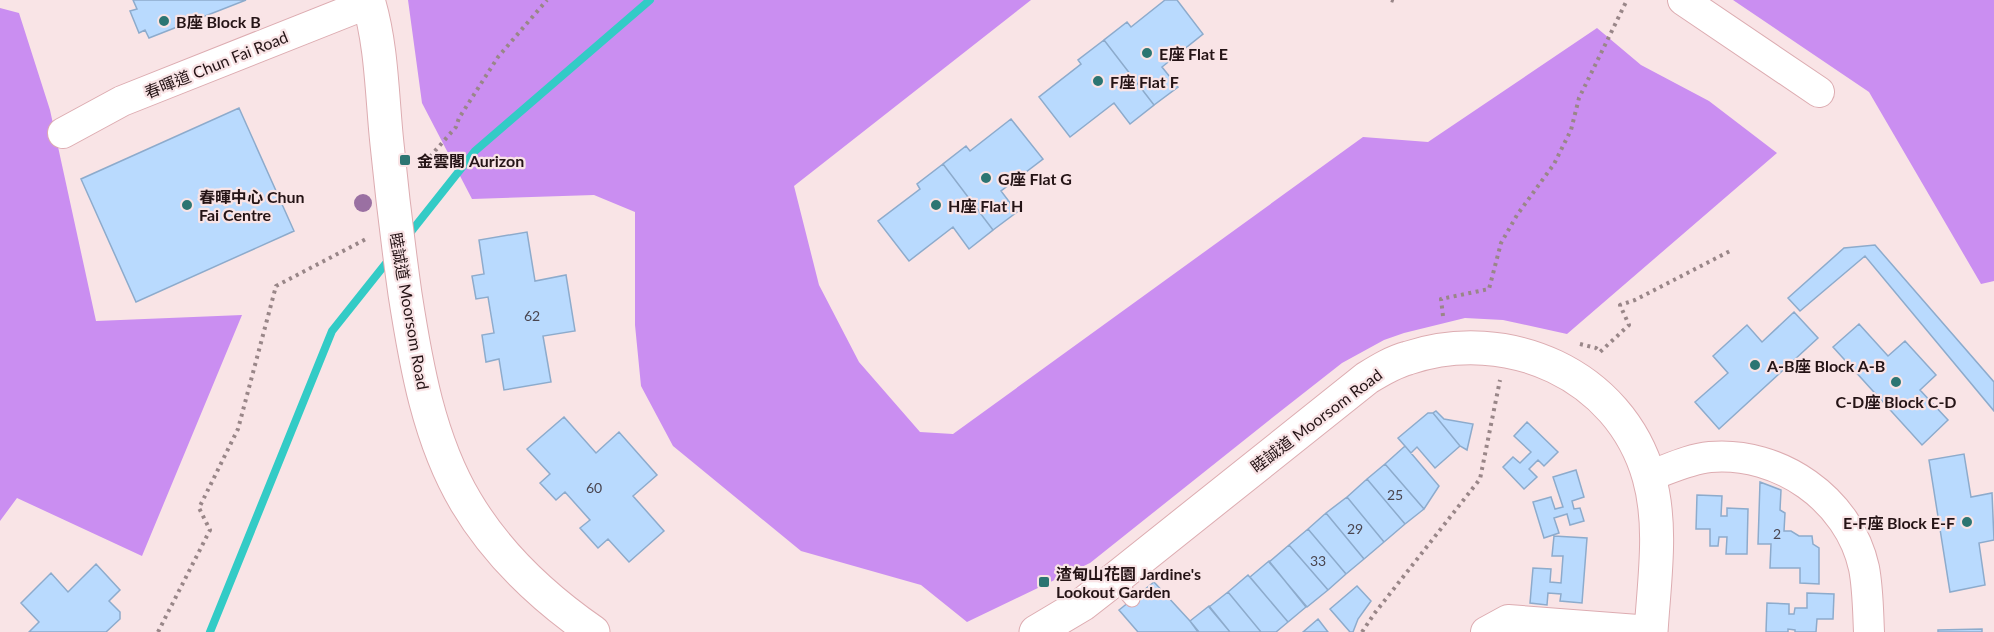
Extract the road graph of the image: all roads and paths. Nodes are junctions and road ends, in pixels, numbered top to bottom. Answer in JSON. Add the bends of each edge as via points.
{"nodes":[{"id":1,"x":548,"y":0,"type":"edge"},
{"id":2,"x":1628,"y":0,"type":"edge"},
{"id":3,"x":1683,"y":0,"type":"edge"},
{"id":4,"x":369,"y":1,"type":"edge"},
{"id":5,"x":1818,"y":92,"type":"dead end"},
{"id":6,"x":63,"y":133,"type":"dead end"},
{"id":7,"x":418,"y":171,"type":"dead end"},
{"id":8,"x":390,"y":243,"type":"junction"},
{"id":9,"x":1730,"y":252,"type":"dead end"},
{"id":10,"x":1443,"y":316,"type":"dead end"},
{"id":11,"x":1573,"y":342,"type":"dead end"},
{"id":12,"x":1500,"y":379,"type":"dead end"},
{"id":13,"x":1649,"y":476,"type":"junction"},
{"id":14,"x":158,"y":632,"type":"edge"},
{"id":15,"x":593,"y":632,"type":"edge"},
{"id":16,"x":1036,"y":632,"type":"edge"},
{"id":17,"x":1362,"y":632,"type":"edge"},
{"id":18,"x":1486,"y":632,"type":"edge"},
{"id":19,"x":1651,"y":632,"type":"edge"},
{"id":20,"x":1869,"y":632,"type":"edge"}],
"edges":[{"from":1,"to":7,"type":"path","via":[[498,57],[456,127]]},
{"from":2,"to":10,"type":"path","via":[[1579,98],[1571,130],[1554,164],[1502,243],[1489,289],[1441,299]]},
{"from":3,"to":5,"type":"street"},
{"from":4,"to":6,"type":"street","name":"春暉道 Chun Fai Road","via":[[122,101]]},
{"from":4,"to":8,"type":"street","name":"睦誠道 Moorsom Road","via":[[376,35]]},
{"from":8,"to":14,"type":"path","via":[[276,286],[238,429],[199,508],[210,530]]},
{"from":8,"to":15,"type":"street","name":"睦誠道 Moorsom Road","via":[[427,404],[466,502],[528,579]]},
{"from":9,"to":11,"type":"path","via":[[1620,305],[1629,325],[1600,352]]},
{"from":12,"to":17,"type":"path","via":[[1480,479]]},
{"from":13,"to":16,"type":"street","name":"睦誠道 Moorsom Road","via":[[1622,420],[1578,379],[1526,355],[1483,347],[1409,357],[1367,378],[1124,589],[1083,604]]},
{"from":13,"to":19,"type":"street","name":"睦誠道 Moorsom Road","via":[[1656,542]]},
{"from":13,"to":20,"type":"street","via":[[1693,460],[1730,457],[1767,463],[1799,478],[1830,505],[1852,536],[1864,567]]},
{"from":18,"to":19,"type":"street","via":[[1508,620]]}]}
